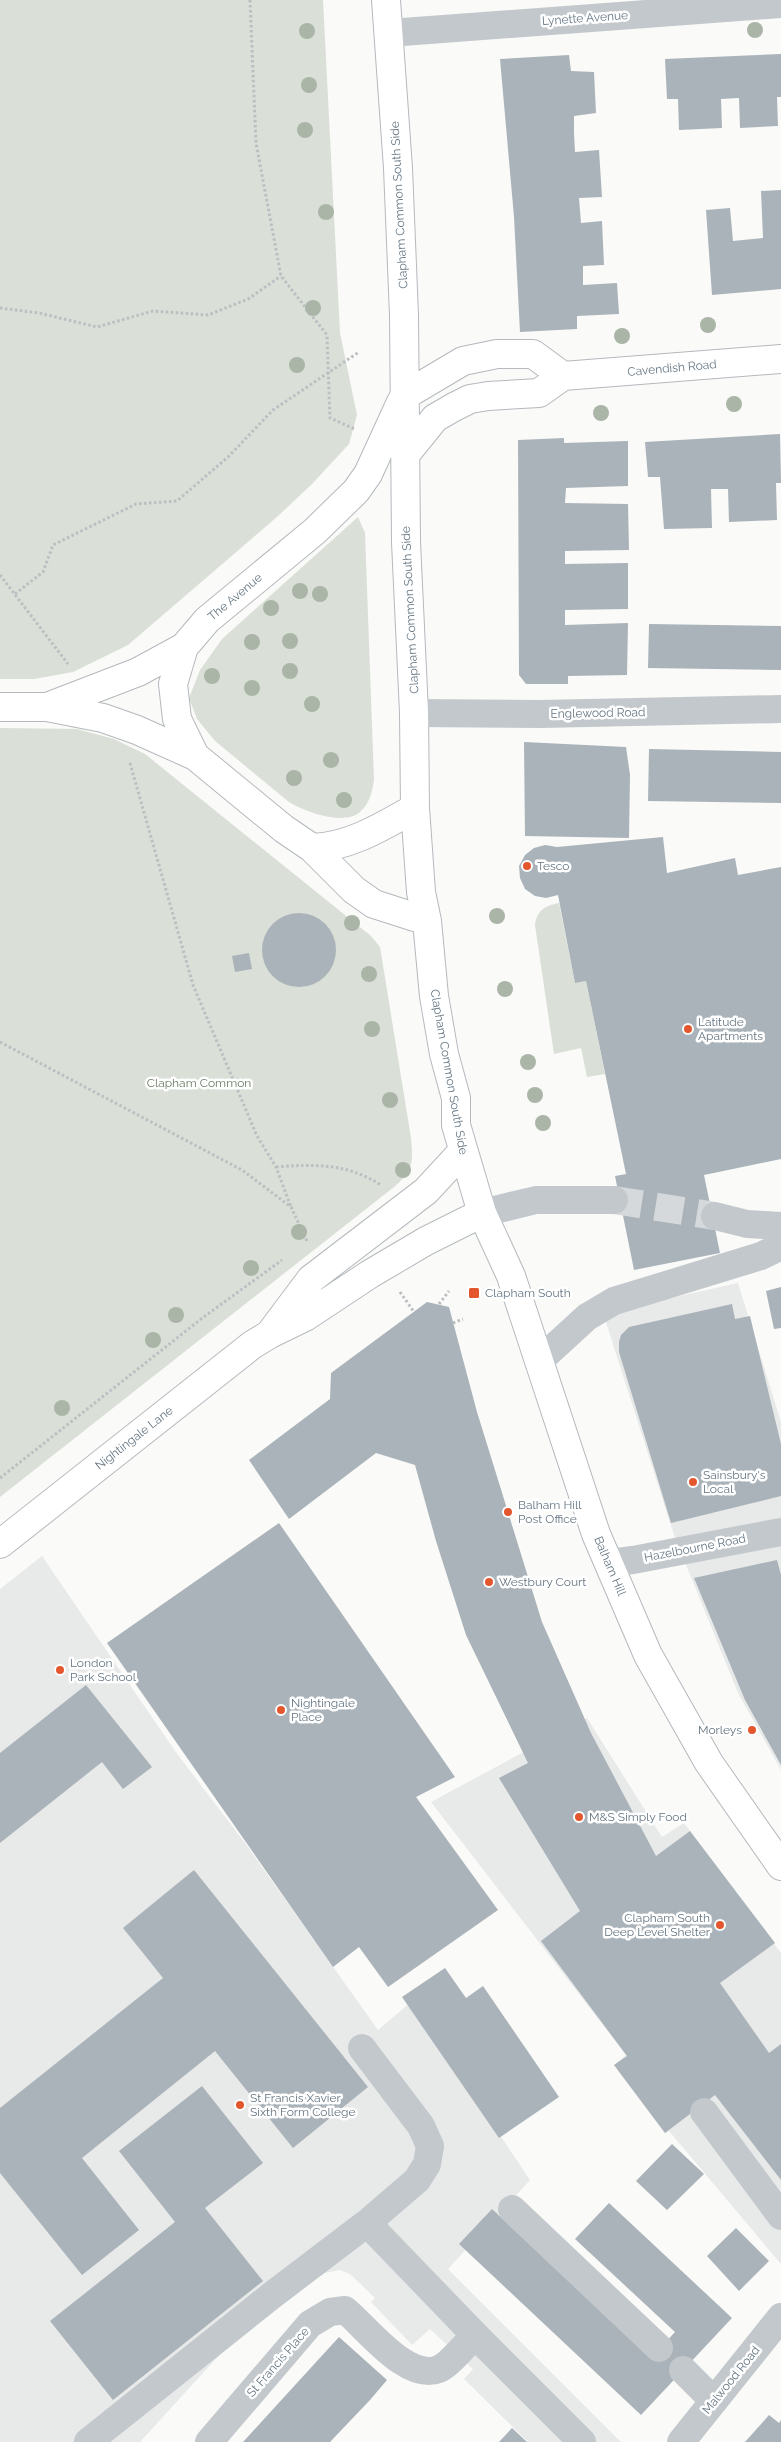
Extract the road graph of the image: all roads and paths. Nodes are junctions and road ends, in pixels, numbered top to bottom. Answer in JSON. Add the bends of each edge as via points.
{"nodes":[{"id":1,"x":250,"y":0,"type":"edge"},
{"id":2,"x":386,"y":0,"type":"edge"},
{"id":3,"x":781,"y":4,"type":"edge"},
{"id":4,"x":389,"y":33,"type":"junction"},
{"id":5,"x":281,"y":276,"type":"junction"},
{"id":6,"x":0,"y":308,"type":"edge"},
{"id":7,"x":359,"y":352,"type":"dead end"},
{"id":8,"x":781,"y":359,"type":"edge"},
{"id":9,"x":328,"y":372,"type":"junction"},
{"id":10,"x":564,"y":376,"type":"junction"},
{"id":11,"x":404,"y":396,"type":"junction"},
{"id":12,"x":360,"y":431,"type":"dead end"},
{"id":13,"x":405,"y":455,"type":"junction"},
{"id":14,"x":0,"y":574,"type":"edge"},
{"id":15,"x":15,"y":594,"type":"junction"},
{"id":16,"x":184,"y":646,"type":"junction"},
{"id":17,"x":71,"y":668,"type":"dead end"},
{"id":18,"x":0,"y":707,"type":"edge"},
{"id":19,"x":47,"y":707,"type":"junction"},
{"id":20,"x":781,"y":709,"type":"edge"},
{"id":21,"x":414,"y":713,"type":"junction"},
{"id":22,"x":128,"y":756,"type":"dead end"},
{"id":23,"x":195,"y":756,"type":"junction"},
{"id":24,"x":415,"y":808,"type":"junction"},
{"id":25,"x":312,"y":848,"type":"junction"},
{"id":26,"x":427,"y":920,"type":"junction"},
{"id":27,"x":0,"y":1042,"type":"edge"},
{"id":28,"x":462,"y":1152,"type":"junction"},
{"id":29,"x":276,"y":1167,"type":"junction"},
{"id":30,"x":386,"y":1188,"type":"dead end"},
{"id":31,"x":614,"y":1200,"type":"tunnel mouth"},
{"id":32,"x":292,"y":1207,"type":"junction"},
{"id":33,"x":482,"y":1213,"type":"junction"},
{"id":34,"x":714,"y":1216,"type":"tunnel mouth"},
{"id":35,"x":781,"y":1226,"type":"edge"},
{"id":36,"x":307,"y":1242,"type":"junction"},
{"id":37,"x":781,"y":1246,"type":"edge"},
{"id":38,"x":300,"y":1247,"type":"dead end"},
{"id":39,"x":311,"y":1248,"type":"dead end"},
{"id":40,"x":284,"y":1258,"type":"dead end"},
{"id":41,"x":397,"y":1286,"type":"dead end"},
{"id":42,"x":449,"y":1291,"type":"dead end"},
{"id":43,"x":439,"y":1304,"type":"dead end"},
{"id":44,"x":414,"y":1312,"type":"dead end"},
{"id":45,"x":463,"y":1319,"type":"dead end"},
{"id":46,"x":453,"y":1323,"type":"dead end"},
{"id":47,"x":270,"y":1334,"type":"junction"},
{"id":48,"x":539,"y":1360,"type":"junction"},
{"id":49,"x":0,"y":1478,"type":"edge"},
{"id":50,"x":781,"y":1532,"type":"edge"},
{"id":51,"x":0,"y":1544,"type":"edge"},
{"id":52,"x":609,"y":1563,"type":"junction"},
{"id":53,"x":777,"y":1854,"type":"edge"},
{"id":54,"x":362,"y":2048,"type":"dead end"},
{"id":55,"x":704,"y":2112,"type":"dead end"},
{"id":56,"x":512,"y":2209,"type":"dead end"},
{"id":57,"x":781,"y":2216,"type":"edge"},
{"id":58,"x":367,"y":2223,"type":"junction"},
{"id":59,"x":781,"y":2317,"type":"edge"},
{"id":60,"x":475,"y":2335,"type":"junction"},
{"id":61,"x":659,"y":2348,"type":"dead end"},
{"id":62,"x":683,"y":2370,"type":"dead end"},
{"id":63,"x":714,"y":2401,"type":"junction"},
{"id":64,"x":88,"y":2442,"type":"edge"},
{"id":65,"x":208,"y":2442,"type":"edge"},
{"id":66,"x":582,"y":2442,"type":"edge"},
{"id":67,"x":681,"y":2442,"type":"edge"}],
"edges":[{"from":1,"to":5,"type":"path","via":[[256,143]]},
{"from":2,"to":4,"type":"main road","name":"Clapham Common South Side"},
{"from":3,"to":4,"type":"street","name":"Lynette Avenue"},
{"from":4,"to":11,"type":"main road","name":"Clapham Common South Side","via":[[403,291]]},
{"from":5,"to":6,"type":"path","via":[[248,300],[208,315],[153,311],[97,328],[39,313]]},
{"from":5,"to":9,"type":"path","via":[[327,335]]},
{"from":7,"to":9,"type":"path"},
{"from":8,"to":10,"type":"main road","name":"Cavendish Road"},
{"from":9,"to":12,"type":"path","via":[[330,418]]},
{"from":9,"to":15,"type":"path","via":[[273,410],[228,457],[176,501],[136,504],[53,545],[43,572]]},
{"from":10,"to":11,"type":"main road","via":[[533,354],[497,354],[463,361]]},
{"from":10,"to":13,"type":"main road","name":"Cavendish Road","via":[[539,393],[470,399],[435,418]]},
{"from":11,"to":13,"type":"main road","name":"Clapham Common South Side"},
{"from":11,"to":16,"type":"main road","name":"The Avenue","via":[[368,474],[356,491],[315,531],[207,620]]},
{"from":13,"to":21,"type":"main road","name":"Clapham Common South Side"},
{"from":14,"to":15,"type":"path"},
{"from":15,"to":17,"type":"path"},
{"from":16,"to":19,"type":"main road","name":"The Avenue","via":[[138,672]]},
{"from":16,"to":23,"type":"main road","via":[[173,684],[177,719]]},
{"from":18,"to":19,"type":"main road","name":"The Avenue"},
{"from":19,"to":23,"type":"main road","via":[[110,720]]},
{"from":20,"to":21,"type":"street","name":"Englewood Road"},
{"from":21,"to":24,"type":"main road","name":"Clapham Common South Side"},
{"from":22,"to":29,"type":"path","via":[[193,985],[256,1136]]},
{"from":23,"to":25,"type":"main road","via":[[284,830]]},
{"from":24,"to":25,"type":"main road","via":[[371,833],[328,848]]},
{"from":24,"to":26,"type":"main road","name":"Clapham Common South Side","via":[[421,892]]},
{"from":25,"to":26,"type":"main road","via":[[354,890],[374,904]]},
{"from":26,"to":28,"type":"main road","name":"Clapham Common South Side","via":[[434,996],[456,1098],[456,1125]]},
{"from":27,"to":32,"type":"path","via":[[242,1170]]},
{"from":28,"to":33,"type":"main road","name":"Clapham Common South Side"},
{"from":28,"to":47,"type":"main road","name":"Nightingale Lane","via":[[426,1191],[311,1279]]},
{"from":29,"to":30,"type":"path","via":[[317,1164],[350,1170]]},
{"from":29,"to":32,"type":"path"},
{"from":31,"to":33,"type":"street","via":[[536,1200]]},
{"from":32,"to":36,"type":"path"},
{"from":33,"to":47,"type":"main road","name":"Nightingale Lane","via":[[426,1241],[305,1317]]},
{"from":33,"to":48,"type":"main road","name":"Balham Hill","via":[[511,1276]]},
{"from":34,"to":35,"type":"street","via":[[747,1224]]},
{"from":36,"to":38,"type":"path"},
{"from":36,"to":39,"type":"path"},
{"from":37,"to":48,"type":"street","via":[[761,1256],[614,1301],[587,1317]]},
{"from":40,"to":49,"type":"path","via":[[201,1319]]},
{"from":41,"to":44,"type":"path"},
{"from":42,"to":43,"type":"path"},
{"from":45,"to":46,"type":"path"},
{"from":47,"to":51,"type":"main road","name":"Nightingale Lane"},
{"from":48,"to":52,"type":"main road","name":"Balham Hill","via":[[561,1435]]},
{"from":50,"to":52,"type":"street","name":"Hazelbourne Road"},
{"from":52,"to":53,"type":"main road","name":"Balham Hill","via":[[666,1689],[709,1763]]},
{"from":54,"to":58,"type":"street","via":[[421,2126],[430,2146],[427,2164],[417,2180]]},
{"from":55,"to":57,"type":"street"},
{"from":56,"to":61,"type":"street"},
{"from":58,"to":60,"type":"street"},
{"from":58,"to":64,"type":"street"},
{"from":59,"to":63,"type":"street","name":"Malwood Road"},
{"from":60,"to":65,"type":"street","name":"St Francis Place","via":[[440,2369],[417,2371],[392,2354],[345,2310],[330,2312],[310,2324]]},
{"from":60,"to":66,"type":"street"},
{"from":62,"to":63,"type":"street"},
{"from":63,"to":67,"type":"street","name":"Malwood Road"}]}
